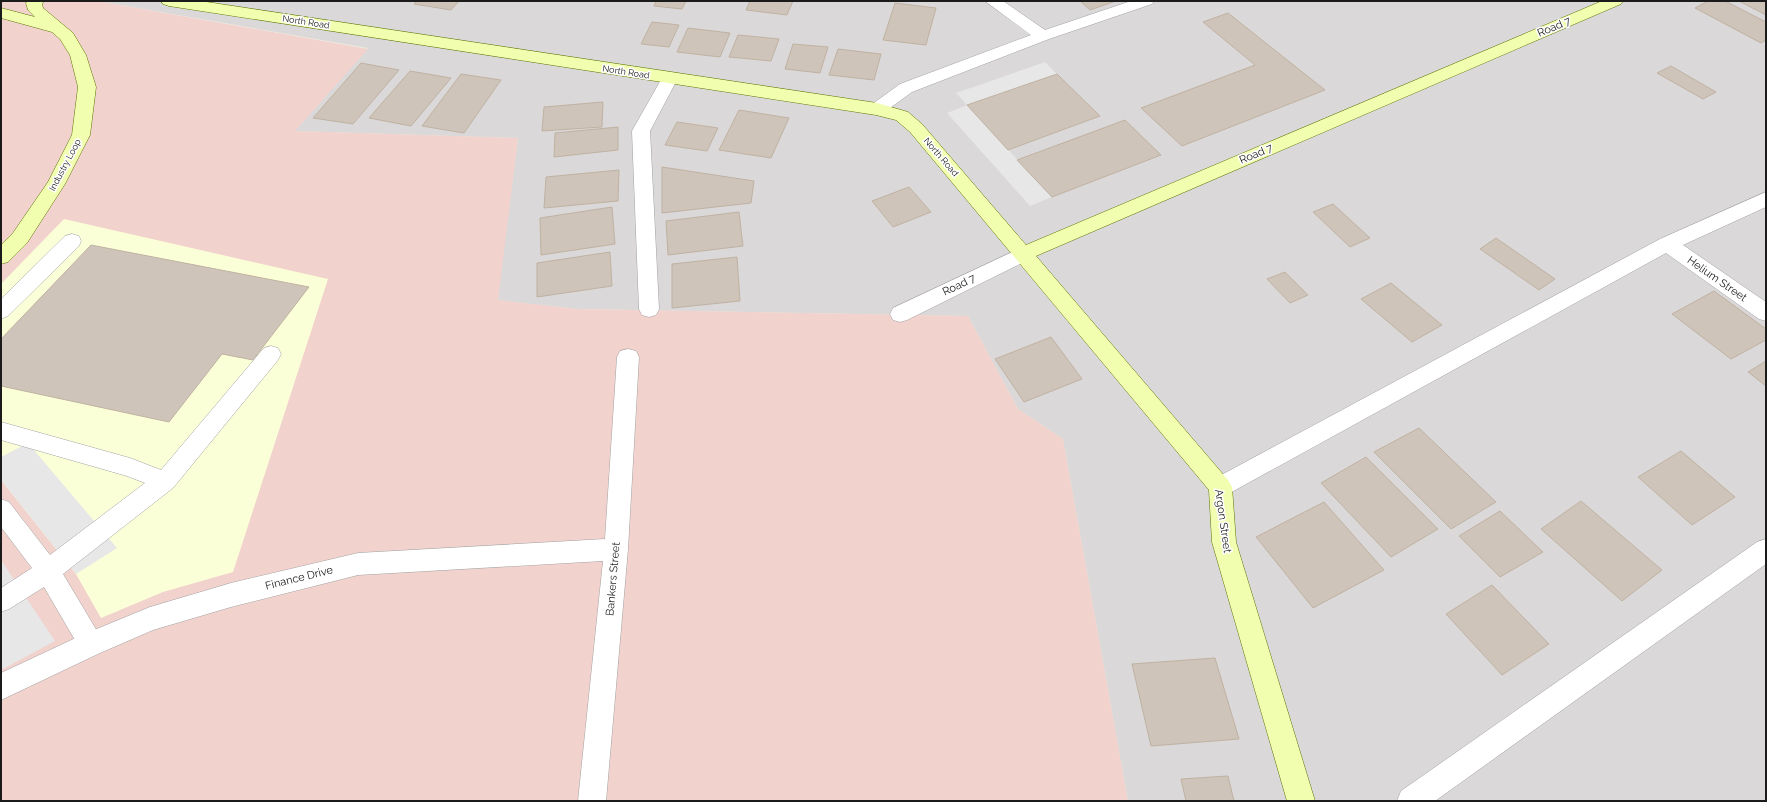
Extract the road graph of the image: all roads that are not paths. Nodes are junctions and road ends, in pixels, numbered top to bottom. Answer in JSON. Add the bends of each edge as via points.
{"nodes":[{"id":1,"x":36,"y":1,"type":"edge"},
{"id":2,"x":169,"y":1,"type":"edge"},
{"id":3,"x":993,"y":1,"type":"edge"},
{"id":4,"x":1146,"y":1,"type":"edge"},
{"id":5,"x":1615,"y":1,"type":"edge"},
{"id":6,"x":1,"y":13,"type":"edge"},
{"id":7,"x":56,"y":27,"type":"junction"},
{"id":8,"x":1043,"y":36,"type":"junction"},
{"id":9,"x":670,"y":78,"type":"junction"},
{"id":10,"x":877,"y":109,"type":"junction"},
{"id":11,"x":1766,"y":199,"type":"edge"},
{"id":12,"x":72,"y":241,"type":"dead end"},
{"id":13,"x":1667,"y":244,"type":"junction"},
{"id":14,"x":1023,"y":254,"type":"junction"},
{"id":15,"x":1,"y":256,"type":"edge"},
{"id":16,"x":649,"y":309,"type":"dead end"},
{"id":17,"x":1,"y":311,"type":"edge"},
{"id":18,"x":1766,"y":313,"type":"edge"},
{"id":19,"x":900,"y":314,"type":"dead end"},
{"id":20,"x":272,"y":354,"type":"dead end"},
{"id":21,"x":628,"y":357,"type":"dead end"},
{"id":22,"x":1,"y":432,"type":"edge"},
{"id":23,"x":164,"y":481,"type":"junction"},
{"id":24,"x":1220,"y":487,"type":"junction"},
{"id":25,"x":1,"y":509,"type":"edge"},
{"id":26,"x":616,"y":549,"type":"junction"},
{"id":27,"x":1766,"y":550,"type":"edge"},
{"id":28,"x":48,"y":571,"type":"junction"},
{"id":29,"x":1,"y":601,"type":"edge"},
{"id":30,"x":91,"y":644,"type":"junction"},
{"id":31,"x":1,"y":687,"type":"edge"},
{"id":32,"x":592,"y":801,"type":"edge"},
{"id":33,"x":1301,"y":801,"type":"edge"},
{"id":34,"x":1411,"y":801,"type":"edge"}],
"edges":[{"from":1,"to":7,"type":"street","name":"Industry Loop","via":[[36,10]]},
{"from":2,"to":9,"type":"street","name":"North Road"},
{"from":3,"to":8,"type":"street"},
{"from":4,"to":8,"type":"street"},
{"from":5,"to":14,"type":"street","name":"Road 7"},
{"from":6,"to":7,"type":"street"},
{"from":7,"to":15,"type":"street","name":"Industry Loop","via":[[67,36],[78,55],[87,87],[81,135],[56,184],[20,238]]},
{"from":8,"to":10,"type":"street","via":[[906,88]]},
{"from":9,"to":10,"type":"street","name":"North Road"},
{"from":9,"to":16,"type":"street","via":[[640,131]]},
{"from":10,"to":14,"type":"street","name":"North Road","via":[[902,116],[916,128]]},
{"from":11,"to":13,"type":"street"},
{"from":12,"to":17,"type":"lane"},
{"from":13,"to":18,"type":"street","name":"Helium Street"},
{"from":13,"to":24,"type":"street"},
{"from":14,"to":19,"type":"street","name":"Road 7"},
{"from":14,"to":24,"type":"street","name":"Argon Street"},
{"from":20,"to":23,"type":"lane"},
{"from":21,"to":26,"type":"street","name":"Bankers Street"},
{"from":22,"to":23,"type":"lane","via":[[130,467]]},
{"from":23,"to":28,"type":"lane"},
{"from":24,"to":33,"type":"street","name":"Argon Street","via":[[1224,542]]},
{"from":25,"to":28,"type":"lane"},
{"from":26,"to":30,"type":"street","name":"Finance Drive","via":[[358,564],[230,595],[150,619]]},
{"from":26,"to":32,"type":"street","name":"Bankers Street"},
{"from":27,"to":34,"type":"street"},
{"from":28,"to":29,"type":"lane"},
{"from":28,"to":30,"type":"lane"},
{"from":30,"to":31,"type":"street","name":"Finance Drive"}]}
